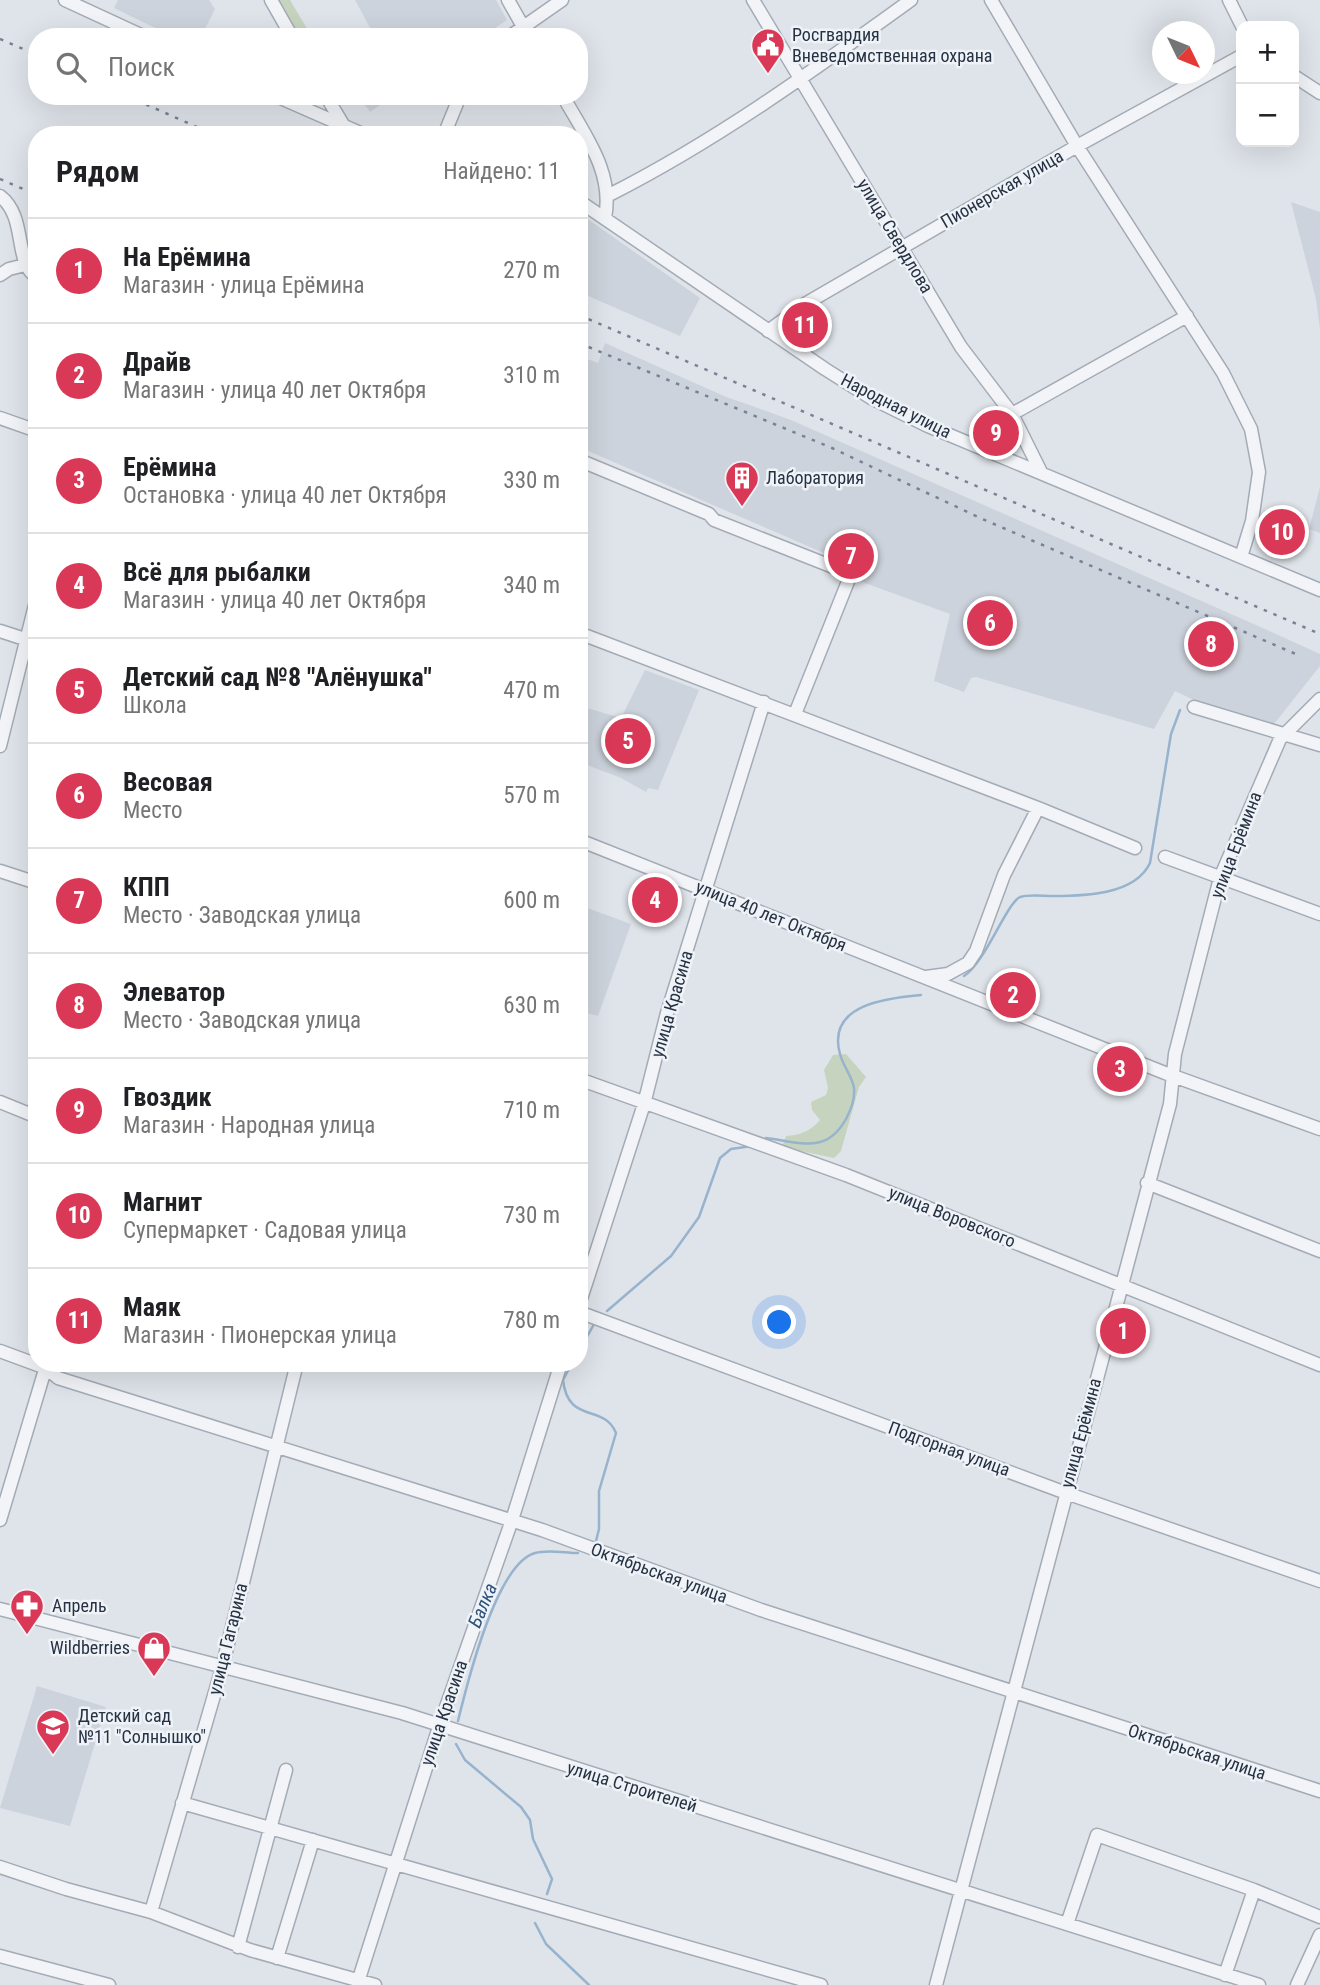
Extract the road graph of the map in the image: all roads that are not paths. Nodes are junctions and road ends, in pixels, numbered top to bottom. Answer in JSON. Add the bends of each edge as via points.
{"nodes":[{"id":1,"x":65,"y":0,"type":"edge"},
{"id":2,"x":271,"y":0,"type":"edge"},
{"id":3,"x":508,"y":0,"type":"edge"},
{"id":4,"x":562,"y":0,"type":"edge"},
{"id":5,"x":753,"y":0,"type":"edge"},
{"id":6,"x":911,"y":0,"type":"edge"},
{"id":7,"x":990,"y":0,"type":"edge"},
{"id":8,"x":1229,"y":0,"type":"edge"},
{"id":9,"x":1240,"y":21,"type":"edge"},
{"id":10,"x":126,"y":28,"type":"edge"},
{"id":11,"x":287,"y":28,"type":"edge"},
{"id":12,"x":524,"y":28,"type":"edge"},
{"id":13,"x":529,"y":28,"type":"edge"},
{"id":14,"x":1236,"y":60,"type":"edge"},
{"id":15,"x":800,"y":79,"type":"junction"},
{"id":16,"x":1299,"y":79,"type":"edge"},
{"id":17,"x":1319,"y":91,"type":"edge"},
{"id":18,"x":296,"y":105,"type":"edge"},
{"id":19,"x":332,"y":105,"type":"edge"},
{"id":20,"x":456,"y":105,"type":"edge"},
{"id":21,"x":568,"y":105,"type":"edge"},
{"id":22,"x":343,"y":126,"type":"edge"},
{"id":23,"x":344,"y":126,"type":"edge"},
{"id":24,"x":448,"y":126,"type":"edge"},
{"id":25,"x":579,"y":126,"type":"edge"},
{"id":26,"x":588,"y":143,"type":"edge"},
{"id":27,"x":1077,"y":146,"type":"junction"},
{"id":28,"x":610,"y":195,"type":"junction"},
{"id":29,"x":0,"y":196,"type":"edge"},
{"id":30,"x":588,"y":207,"type":"edge"},
{"id":31,"x":606,"y":219,"type":"junction"},
{"id":32,"x":902,"y":248,"type":"junction"},
{"id":33,"x":25,"y":265,"type":"junction"},
{"id":34,"x":28,"y":268,"type":"edge"},
{"id":35,"x":0,"y":275,"type":"edge"},
{"id":36,"x":1187,"y":316,"type":"junction"},
{"id":37,"x":768,"y":331,"type":"junction"},
{"id":38,"x":1012,"y":414,"type":"junction"},
{"id":39,"x":0,"y":418,"type":"edge"},
{"id":40,"x":28,"y":428,"type":"edge"},
{"id":41,"x":588,"y":464,"type":"edge"},
{"id":42,"x":1040,"y":470,"type":"junction"},
{"id":43,"x":1241,"y":557,"type":"junction"},
{"id":44,"x":1320,"y":590,"type":"edge"},
{"id":45,"x":0,"y":631,"type":"edge"},
{"id":46,"x":588,"y":636,"type":"edge"},
{"id":47,"x":28,"y":640,"type":"edge"},
{"id":48,"x":28,"y":651,"type":"edge"},
{"id":49,"x":1320,"y":699,"type":"edge"},
{"id":50,"x":764,"y":702,"type":"junction"},
{"id":51,"x":1195,"y":707,"type":"dead end"},
{"id":52,"x":795,"y":714,"type":"junction"},
{"id":53,"x":1283,"y":734,"type":"junction"},
{"id":54,"x":1320,"y":745,"type":"edge"},
{"id":55,"x":0,"y":746,"type":"edge"},
{"id":56,"x":1038,"y":807,"type":"junction"},
{"id":57,"x":588,"y":844,"type":"edge"},
{"id":58,"x":1135,"y":848,"type":"dead end"},
{"id":59,"x":1165,"y":858,"type":"dead end"},
{"id":60,"x":0,"y":871,"type":"edge"},
{"id":61,"x":1220,"y":878,"type":"junction"},
{"id":62,"x":28,"y":880,"type":"edge"},
{"id":63,"x":706,"y":891,"type":"junction"},
{"id":64,"x":1320,"y":914,"type":"edge"},
{"id":65,"x":924,"y":977,"type":"junction"},
{"id":66,"x":1172,"y":1076,"type":"junction"},
{"id":67,"x":588,"y":1082,"type":"edge"},
{"id":68,"x":0,"y":1102,"type":"edge"},
{"id":69,"x":645,"y":1104,"type":"junction"},
{"id":70,"x":28,"y":1113,"type":"edge"},
{"id":71,"x":1320,"y":1129,"type":"edge"},
{"id":72,"x":1147,"y":1183,"type":"junction"},
{"id":73,"x":1320,"y":1251,"type":"edge"},
{"id":74,"x":588,"y":1278,"type":"edge"},
{"id":75,"x":1120,"y":1284,"type":"junction"},
{"id":76,"x":588,"y":1315,"type":"edge"},
{"id":77,"x":0,"y":1351,"type":"edge"},
{"id":78,"x":28,"y":1360,"type":"edge"},
{"id":79,"x":1320,"y":1365,"type":"edge"},
{"id":80,"x":44,"y":1372,"type":"edge"},
{"id":81,"x":52,"y":1372,"type":"edge"},
{"id":82,"x":295,"y":1372,"type":"edge"},
{"id":83,"x":558,"y":1372,"type":"edge"},
{"id":84,"x":275,"y":1447,"type":"junction"},
{"id":85,"x":1066,"y":1493,"type":"junction"},
{"id":86,"x":0,"y":1520,"type":"edge"},
{"id":87,"x":512,"y":1520,"type":"junction"},
{"id":88,"x":1320,"y":1581,"type":"edge"},
{"id":89,"x":0,"y":1609,"type":"edge"},
{"id":90,"x":222,"y":1668,"type":"junction"},
{"id":91,"x":1015,"y":1694,"type":"junction"},
{"id":92,"x":439,"y":1727,"type":"junction"},
{"id":93,"x":286,"y":1770,"type":"dead end"},
{"id":94,"x":1320,"y":1791,"type":"edge"},
{"id":95,"x":182,"y":1804,"type":"junction"},
{"id":96,"x":271,"y":1827,"type":"junction"},
{"id":97,"x":313,"y":1840,"type":"junction"},
{"id":98,"x":396,"y":1864,"type":"junction"},
{"id":99,"x":0,"y":1867,"type":"edge"},
{"id":100,"x":962,"y":1890,"type":"junction"},
{"id":101,"x":1254,"y":1890,"type":"junction"},
{"id":102,"x":151,"y":1912,"type":"junction"},
{"id":103,"x":1320,"y":1917,"type":"edge"},
{"id":104,"x":1067,"y":1924,"type":"junction"},
{"id":105,"x":1320,"y":1935,"type":"edge"},
{"id":106,"x":238,"y":1947,"type":"junction"},
{"id":107,"x":0,"y":1956,"type":"edge"},
{"id":108,"x":276,"y":1958,"type":"junction"},
{"id":109,"x":1225,"y":1975,"type":"junction"},
{"id":110,"x":358,"y":1983,"type":"edge"},
{"id":111,"x":109,"y":1985,"type":"edge"},
{"id":112,"x":375,"y":1985,"type":"edge"},
{"id":113,"x":821,"y":1985,"type":"edge"},
{"id":114,"x":936,"y":1985,"type":"edge"},
{"id":115,"x":1259,"y":1985,"type":"edge"},
{"id":116,"x":1297,"y":1985,"type":"edge"}],
"edges":[{"from":1,"to":10,"type":"street"},
{"from":2,"to":11,"type":"street"},
{"from":3,"to":12,"type":"street"},
{"from":4,"to":13,"type":"street"},
{"from":5,"to":15,"type":"street","name":"улица Свердлова"},
{"from":6,"to":15,"type":"street"},
{"from":7,"to":27,"type":"street"},
{"from":8,"to":9,"type":"street"},
{"from":14,"to":27,"type":"street","name":"Пионерская улица"},
{"from":15,"to":28,"type":"street"},
{"from":15,"to":32,"type":"street","name":"улица Свердлова"},
{"from":16,"to":17,"type":"street"},
{"from":18,"to":22,"type":"street"},
{"from":19,"to":23,"type":"street"},
{"from":20,"to":24,"type":"street"},
{"from":21,"to":25,"type":"street"},
{"from":26,"to":28,"type":"street"},
{"from":27,"to":32,"type":"street","name":"Пионерская улица"},
{"from":27,"to":36,"type":"street"},
{"from":28,"to":31,"type":"street"},
{"from":29,"to":33,"type":"street","via":[[16,215]]},
{"from":30,"to":31,"type":"street","name":"Народная улица"},
{"from":31,"to":37,"type":"street","name":"Народная улица"},
{"from":32,"to":37,"type":"street","name":"Пионерская улица"},
{"from":32,"to":38,"type":"street","name":"улица Свердлова","via":[[961,347]]},
{"from":33,"to":34,"type":"street"},
{"from":33,"to":35,"type":"street"},
{"from":36,"to":38,"type":"street"},
{"from":36,"to":43,"type":"street","via":[[1251,429],[1259,472]]},
{"from":37,"to":42,"type":"street","name":"Народная улица","via":[[871,398]]},
{"from":38,"to":42,"type":"street","name":"улица Свердлова"},
{"from":39,"to":40,"type":"street"},
{"from":41,"to":52,"type":"street","via":[[851,574]]},
{"from":42,"to":43,"type":"street","name":"Народная улица"},
{"from":43,"to":44,"type":"street","name":"Народная улица"},
{"from":45,"to":47,"type":"street"},
{"from":46,"to":50,"type":"street"},
{"from":48,"to":55,"type":"street"},
{"from":49,"to":53,"type":"street","name":"улица Ерёмина"},
{"from":50,"to":52,"type":"street"},
{"from":50,"to":63,"type":"street","name":"улица Красина"},
{"from":51,"to":53,"type":"street"},
{"from":52,"to":56,"type":"street"},
{"from":53,"to":54,"type":"street"},
{"from":53,"to":61,"type":"street","name":"улица Ерёмина"},
{"from":56,"to":58,"type":"street"},
{"from":56,"to":65,"type":"street","via":[[968,963],[948,974]]},
{"from":57,"to":63,"type":"street","name":"улица 40 лет Октября"},
{"from":59,"to":61,"type":"street"},
{"from":60,"to":62,"type":"street"},
{"from":61,"to":64,"type":"street"},
{"from":61,"to":66,"type":"street","name":"улица Ерёмина"},
{"from":63,"to":65,"type":"street","name":"улица 40 лет Октября"},
{"from":63,"to":69,"type":"street","name":"улица Красина","via":[[667,1013]]},
{"from":65,"to":66,"type":"street","name":"улица 40 лет Октября"},
{"from":66,"to":71,"type":"street","name":"улица 40 лет Октября"},
{"from":66,"to":72,"type":"street","name":"улица Ерёмина","via":[[1170,1104]]},
{"from":67,"to":69,"type":"street","name":"улица Воровского"},
{"from":68,"to":70,"type":"street"},
{"from":69,"to":74,"type":"street","name":"улица Красина"},
{"from":69,"to":75,"type":"street","name":"улица Воровского","via":[[846,1175]]},
{"from":72,"to":73,"type":"street"},
{"from":72,"to":75,"type":"street","name":"улица Ерёмина"},
{"from":75,"to":79,"type":"street","name":"улица Воровского"},
{"from":75,"to":85,"type":"street","name":"улица Ерёмина"},
{"from":76,"to":85,"type":"street","name":"Подгорная улица"},
{"from":77,"to":78,"type":"street","name":"Октябрьская улица"},
{"from":80,"to":86,"type":"street"},
{"from":81,"to":84,"type":"street","name":"Октябрьская улица","via":[[58,1378]]},
{"from":82,"to":84,"type":"street","name":"улица Гагарина"},
{"from":83,"to":87,"type":"street","name":"улица Красина"},
{"from":84,"to":87,"type":"street","name":"Октябрьская улица"},
{"from":84,"to":90,"type":"street","name":"улица Гагарина"},
{"from":85,"to":88,"type":"street","name":"Подгорная улица"},
{"from":85,"to":91,"type":"street","name":"улица Ерёмина"},
{"from":87,"to":91,"type":"street","name":"Октябрьская улица","via":[[761,1610]]},
{"from":87,"to":92,"type":"street","name":"улица Красина"},
{"from":89,"to":90,"type":"street","name":"улица Строителей"},
{"from":90,"to":92,"type":"street","name":"улица Строителей","via":[[402,1713]]},
{"from":90,"to":95,"type":"street","name":"улица Гагарина"},
{"from":91,"to":94,"type":"street","name":"Октябрьская улица"},
{"from":91,"to":100,"type":"street","name":"улица Ерёмина"},
{"from":92,"to":98,"type":"street","name":"улица Красина"},
{"from":92,"to":100,"type":"street","name":"улица Строителей"},
{"from":93,"to":96,"type":"street"},
{"from":95,"to":96,"type":"street"},
{"from":95,"to":102,"type":"street","name":"улица Гагарина"},
{"from":96,"to":97,"type":"street"},
{"from":96,"to":106,"type":"street"},
{"from":97,"to":98,"type":"street"},
{"from":97,"to":108,"type":"street"},
{"from":98,"to":110,"type":"street","name":"улица Красина"},
{"from":98,"to":113,"type":"street"},
{"from":99,"to":102,"type":"street"},
{"from":100,"to":104,"type":"street","name":"улица Строителей"},
{"from":100,"to":114,"type":"street","name":"улица Ерёмина"},
{"from":101,"to":103,"type":"street"},
{"from":101,"to":104,"type":"street","via":[[1097,1835]]},
{"from":101,"to":109,"type":"street"},
{"from":102,"to":106,"type":"street"},
{"from":104,"to":109,"type":"street","name":"улица Строителей"},
{"from":105,"to":116,"type":"street"},
{"from":106,"to":108,"type":"street"},
{"from":107,"to":111,"type":"street"},
{"from":108,"to":110,"type":"street"},
{"from":109,"to":115,"type":"street","name":"улица Строителей"},
{"from":110,"to":112,"type":"street"}]}
